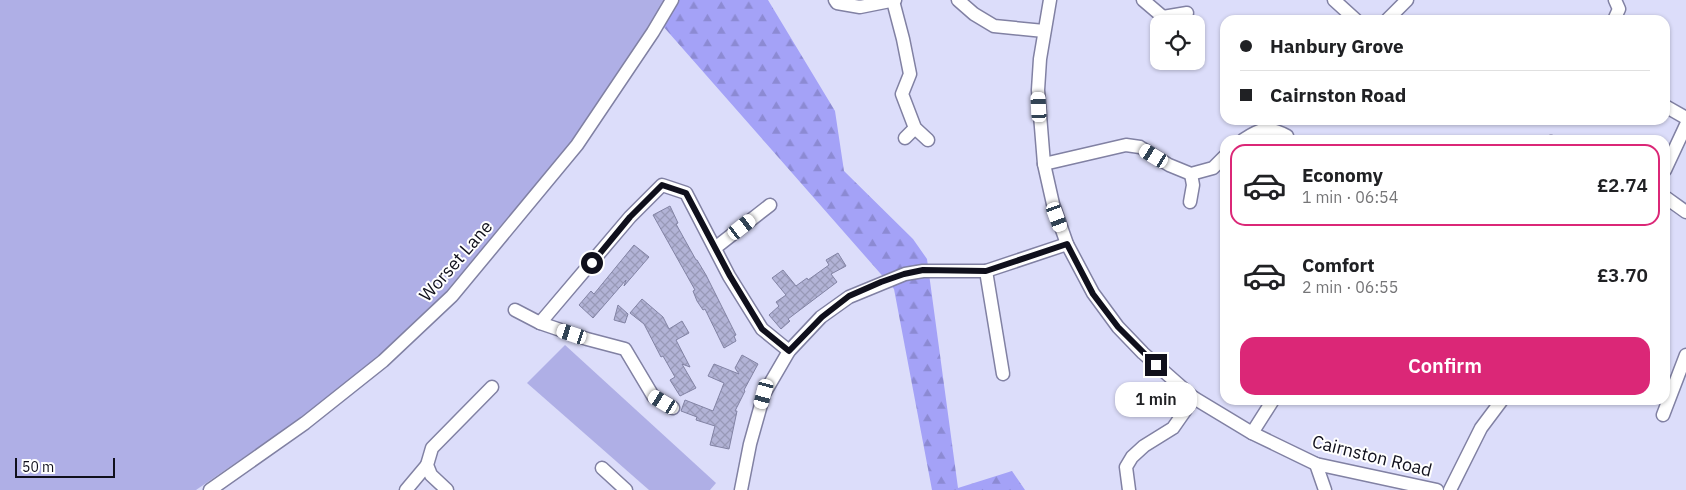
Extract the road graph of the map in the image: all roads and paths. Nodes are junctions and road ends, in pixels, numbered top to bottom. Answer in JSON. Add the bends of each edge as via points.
{"nodes":[{"id":1,"x":672,"y":0,"type":"edge"},
{"id":2,"x":835,"y":0,"type":"edge"},
{"id":3,"x":894,"y":0,"type":"edge"},
{"id":4,"x":958,"y":0,"type":"edge"},
{"id":5,"x":1050,"y":0,"type":"edge"},
{"id":6,"x":1143,"y":0,"type":"edge"},
{"id":7,"x":1334,"y":0,"type":"edge"},
{"id":8,"x":1407,"y":0,"type":"edge"},
{"id":9,"x":1616,"y":0,"type":"edge"},
{"id":10,"x":1187,"y":12,"type":"dead end"},
{"id":11,"x":1157,"y":15,"type":"edge"},
{"id":12,"x":1178,"y":15,"type":"edge"},
{"id":13,"x":1350,"y":15,"type":"edge"},
{"id":14,"x":1393,"y":15,"type":"edge"},
{"id":15,"x":1616,"y":15,"type":"edge"},
{"id":16,"x":1044,"y":31,"type":"junction"},
{"id":17,"x":1670,"y":109,"type":"edge"},
{"id":18,"x":1686,"y":118,"type":"edge"},
{"id":19,"x":1256,"y":125,"type":"edge"},
{"id":20,"x":1686,"y":125,"type":"edge"},
{"id":21,"x":915,"y":128,"type":"junction"},
{"id":22,"x":1247,"y":135,"type":"edge"},
{"id":23,"x":1285,"y":135,"type":"edge"},
{"id":24,"x":905,"y":138,"type":"dead end"},
{"id":25,"x":928,"y":140,"type":"dead end"},
{"id":26,"x":1670,"y":159,"type":"edge"},
{"id":27,"x":1220,"y":161,"type":"edge"},
{"id":28,"x":1044,"y":164,"type":"junction"},
{"id":29,"x":1191,"y":174,"type":"junction"},
{"id":30,"x":1670,"y":201,"type":"edge"},
{"id":31,"x":1190,"y":202,"type":"dead end"},
{"id":32,"x":770,"y":205,"type":"dead end"},
{"id":33,"x":1686,"y":212,"type":"edge"},
{"id":34,"x":1067,"y":244,"type":"junction"},
{"id":35,"x":715,"y":248,"type":"junction"},
{"id":36,"x":986,"y":271,"type":"junction"},
{"id":37,"x":515,"y":310,"type":"dead end"},
{"id":38,"x":540,"y":323,"type":"junction"},
{"id":39,"x":789,"y":351,"type":"junction"},
{"id":40,"x":1686,"y":355,"type":"edge"},
{"id":41,"x":1003,"y":374,"type":"dead end"},
{"id":42,"x":492,"y":387,"type":"dead end"},
{"id":43,"x":1670,"y":397,"type":"edge"},
{"id":44,"x":1194,"y":398,"type":"junction"},
{"id":45,"x":1269,"y":405,"type":"edge"},
{"id":46,"x":1498,"y":405,"type":"edge"},
{"id":47,"x":1667,"y":405,"type":"edge"},
{"id":48,"x":674,"y":408,"type":"dead end"},
{"id":49,"x":1663,"y":415,"type":"dead end"},
{"id":50,"x":1252,"y":433,"type":"junction"},
{"id":51,"x":1316,"y":464,"type":"junction"},
{"id":52,"x":427,"y":465,"type":"junction"},
{"id":53,"x":602,"y":468,"type":"dead end"},
{"id":54,"x":210,"y":490,"type":"edge"},
{"id":55,"x":406,"y":490,"type":"edge"},
{"id":56,"x":447,"y":490,"type":"edge"},
{"id":57,"x":626,"y":490,"type":"edge"},
{"id":58,"x":741,"y":490,"type":"edge"},
{"id":59,"x":1129,"y":490,"type":"edge"},
{"id":60,"x":1325,"y":490,"type":"edge"},
{"id":61,"x":1437,"y":490,"type":"edge"},
{"id":62,"x":1450,"y":490,"type":"edge"}],
"edges":[{"from":1,"to":54,"type":"street","name":"Worset Lane","via":[[577,145],[452,296],[384,361],[305,423]]},
{"from":2,"to":3,"type":"street","via":[[860,7]]},
{"from":3,"to":21,"type":"street","via":[[910,74],[902,94]]},
{"from":4,"to":16,"type":"street","via":[[994,26]]},
{"from":5,"to":16,"type":"street","name":"Cairnston Road"},
{"from":6,"to":11,"type":"street"},
{"from":7,"to":13,"type":"street"},
{"from":8,"to":14,"type":"street"},
{"from":9,"to":15,"type":"street","via":[[1619,9]]},
{"from":10,"to":12,"type":"street"},
{"from":16,"to":28,"type":"street","name":"Cairnston Road","via":[[1038,90]]},
{"from":17,"to":18,"type":"street"},
{"from":19,"to":22,"type":"street"},
{"from":19,"to":23,"type":"street"},
{"from":20,"to":26,"type":"street"},
{"from":21,"to":24,"type":"street"},
{"from":21,"to":25,"type":"street"},
{"from":27,"to":29,"type":"street","via":[[1213,168]]},
{"from":28,"to":29,"type":"street","via":[[1126,145],[1140,147]]},
{"from":28,"to":34,"type":"street","name":"Cairnston Road"},
{"from":29,"to":31,"type":"street"},
{"from":30,"to":33,"type":"street"},
{"from":32,"to":35,"type":"street"},
{"from":34,"to":36,"type":"street"},
{"from":34,"to":44,"type":"street","name":"Cairnston Road","via":[[1093,294],[1118,327],[1143,354]]},
{"from":35,"to":38,"type":"street","via":[[686,193],[662,185],[630,217]]},
{"from":35,"to":39,"type":"street","via":[[762,329]]},
{"from":36,"to":39,"type":"street","via":[[923,270],[881,282],[849,296],[822,317]]},
{"from":36,"to":41,"type":"street"},
{"from":37,"to":38,"type":"street"},
{"from":38,"to":48,"type":"street","via":[[625,349],[653,396]]},
{"from":39,"to":58,"type":"street","via":[[764,394]]},
{"from":40,"to":43,"type":"street"},
{"from":42,"to":52,"type":"street","via":[[432,448]]},
{"from":44,"to":50,"type":"street","name":"Cairnston Road"},
{"from":44,"to":59,"type":"street","via":[[1173,428],[1132,457],[1126,467]]},
{"from":45,"to":50,"type":"street"},
{"from":46,"to":62,"type":"street","via":[[1481,428]]},
{"from":47,"to":49,"type":"street"},
{"from":50,"to":51,"type":"street","name":"Cairnston Road"},
{"from":51,"to":60,"type":"street"},
{"from":51,"to":61,"type":"street","name":"Cairnston Road"},
{"from":52,"to":55,"type":"street"},
{"from":52,"to":56,"type":"street","via":[[431,475]]},
{"from":53,"to":57,"type":"street"}]}
